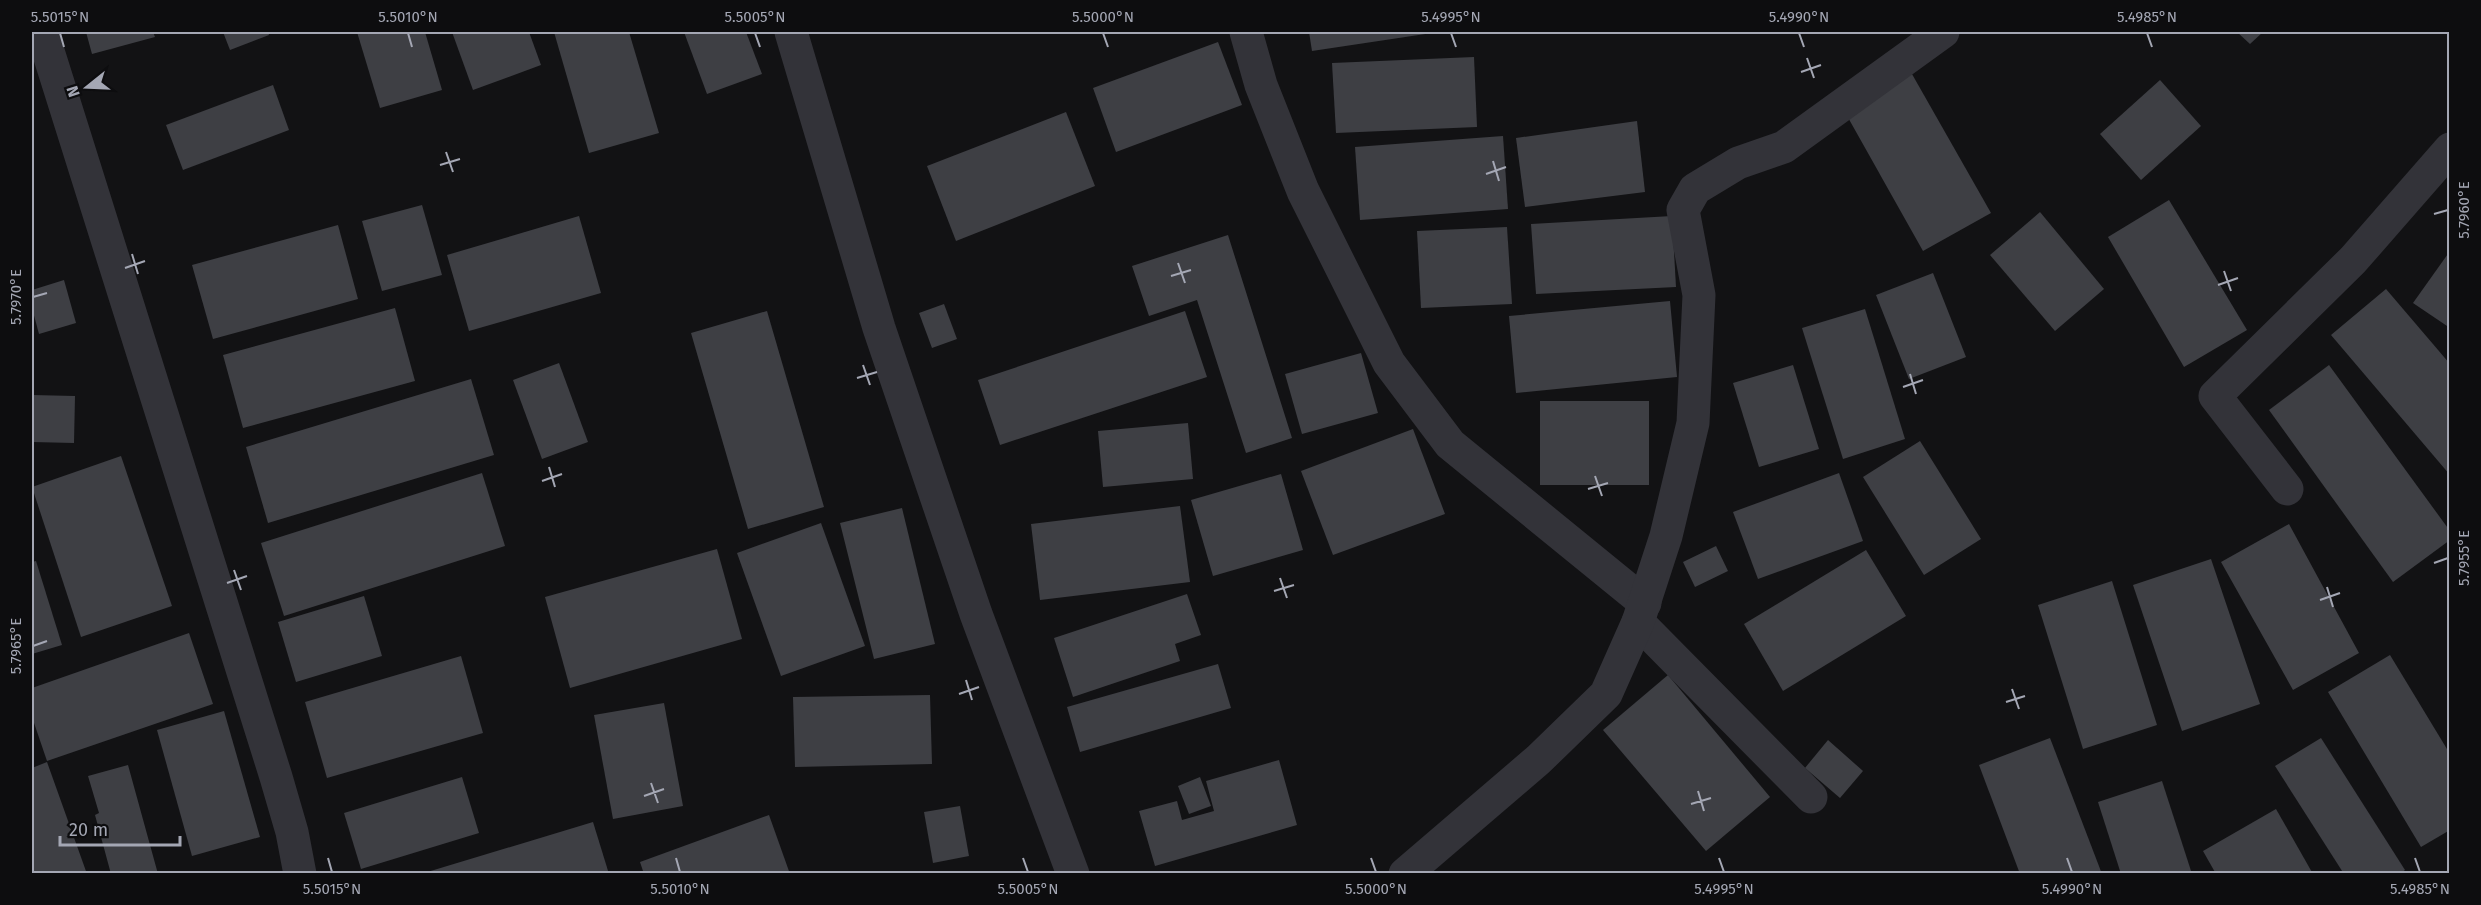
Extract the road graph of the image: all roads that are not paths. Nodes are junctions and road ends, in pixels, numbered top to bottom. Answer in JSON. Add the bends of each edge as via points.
{"nodes":[{"id":1,"x":42,"y":32,"type":"edge"},
{"id":2,"x":791,"y":32,"type":"edge"},
{"id":3,"x":1246,"y":32,"type":"edge"},
{"id":4,"x":1943,"y":32,"type":"edge"},
{"id":5,"x":2450,"y":149,"type":"edge"},
{"id":6,"x":2287,"y":489,"type":"dead end"},
{"id":7,"x":1642,"y":612,"type":"junction"},
{"id":8,"x":1811,"y":798,"type":"dead end"},
{"id":9,"x":300,"y":873,"type":"edge"},
{"id":10,"x":1073,"y":873,"type":"edge"},
{"id":11,"x":1405,"y":873,"type":"edge"}],
"edges":[{"from":1,"to":9,"type":"street","via":[[273,765]]},
{"from":2,"to":10,"type":"street","via":[[879,328],[976,614]]},
{"from":3,"to":7,"type":"street","via":[[1262,85],[1304,191],[1389,363],[1450,444]]},
{"from":4,"to":7,"type":"street","via":[[1784,147],[1738,163],[1695,189],[1683,210],[1699,295],[1693,423],[1666,536]]},
{"from":5,"to":6,"type":"street","via":[[2353,260],[2215,396]]},
{"from":7,"to":8,"type":"street"},
{"from":7,"to":11,"type":"street","via":[[1605,694],[1538,760]]}]}
